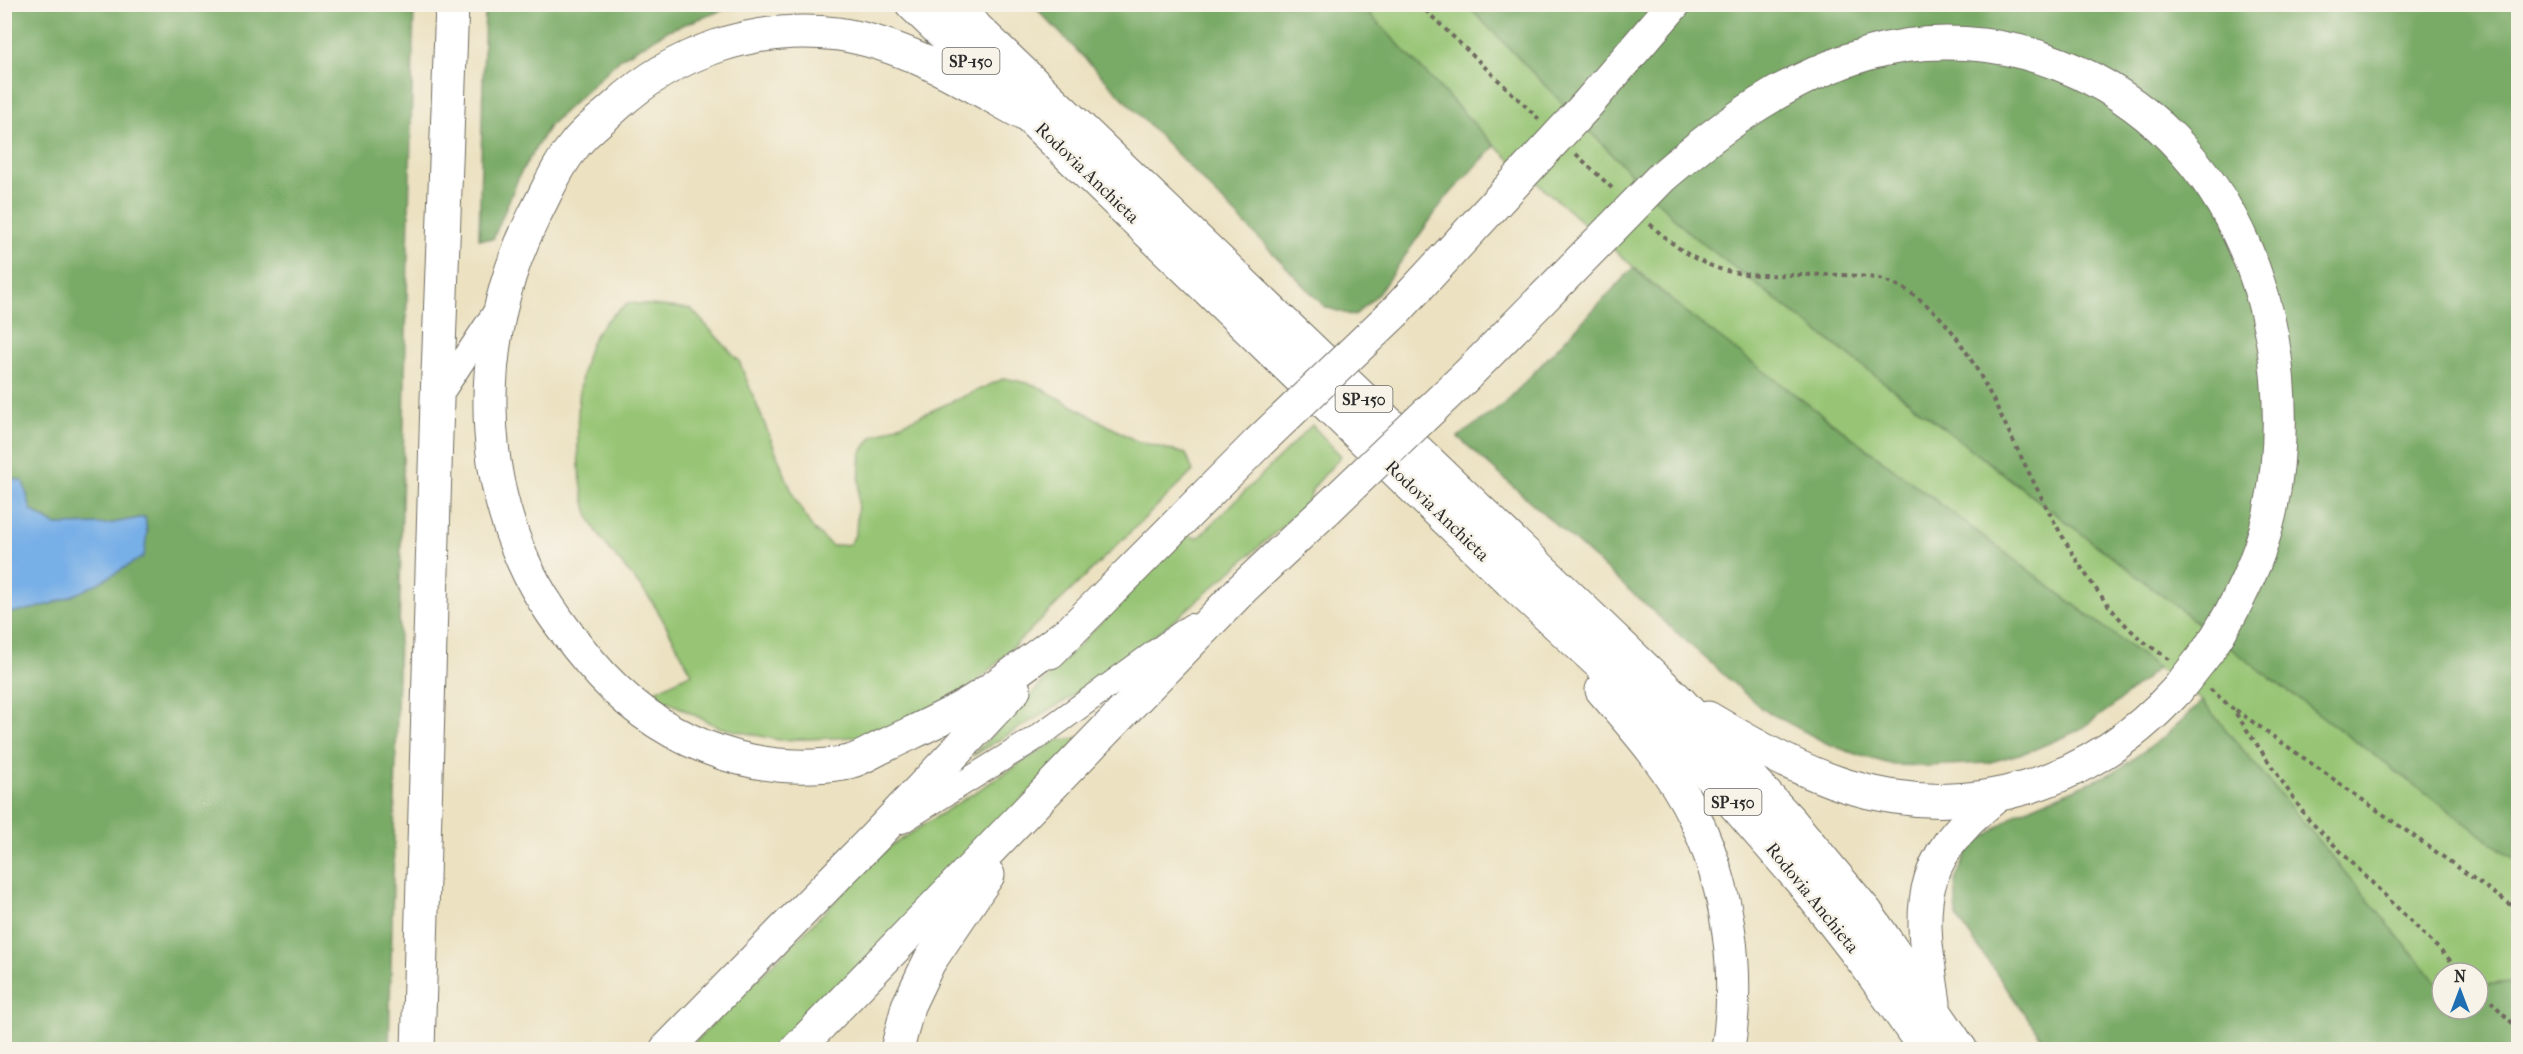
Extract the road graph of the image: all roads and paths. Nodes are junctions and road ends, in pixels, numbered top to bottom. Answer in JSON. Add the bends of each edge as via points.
{"nodes":[{"id":1,"x":452,"y":4,"type":"edge"},
{"id":2,"x":912,"y":4,"type":"edge"},
{"id":3,"x":951,"y":4,"type":"edge"},
{"id":4,"x":986,"y":4,"type":"edge"},
{"id":5,"x":1419,"y":4,"type":"edge"},
{"id":6,"x":1674,"y":4,"type":"edge"},
{"id":7,"x":1039,"y":107,"type":"junction"},
{"id":8,"x":1548,"y":128,"type":"dead end"},
{"id":9,"x":1573,"y":152,"type":"dead end"},
{"id":10,"x":1615,"y":192,"type":"dead end"},
{"id":11,"x":1649,"y":223,"type":"dead end"},
{"id":12,"x":499,"y":306,"type":"junction"},
{"id":13,"x":437,"y":400,"type":"junction"},
{"id":14,"x":1510,"y":581,"type":"junction"},
{"id":15,"x":1244,"y":588,"type":"junction"},
{"id":16,"x":1065,"y":635,"type":"junction"},
{"id":17,"x":2186,"y":679,"type":"junction"},
{"id":18,"x":1680,"y":702,"type":"junction"},
{"id":19,"x":2232,"y":708,"type":"junction"},
{"id":20,"x":1050,"y":787,"type":"junction"},
{"id":21,"x":1995,"y":797,"type":"junction"},
{"id":22,"x":874,"y":838,"type":"junction"},
{"id":23,"x":2518,"y":910,"type":"edge"},
{"id":24,"x":2451,"y":961,"type":"edge"},
{"id":25,"x":2490,"y":1000,"type":"edge"},
{"id":26,"x":1935,"y":1011,"type":"junction"},
{"id":27,"x":2518,"y":1029,"type":"edge"},
{"id":28,"x":418,"y":1050,"type":"edge"},
{"id":29,"x":666,"y":1050,"type":"edge"},
{"id":30,"x":796,"y":1050,"type":"edge"},
{"id":31,"x":897,"y":1050,"type":"edge"},
{"id":32,"x":1728,"y":1050,"type":"edge"},
{"id":33,"x":1926,"y":1050,"type":"edge"},
{"id":34,"x":1961,"y":1050,"type":"edge"}],
"edges":[{"from":1,"to":13,"type":"highway"},
{"from":2,"to":7,"type":"highway","name":"Rodovia Anchieta","number":"SP-150"},
{"from":3,"to":7,"type":"highway","name":"Rodovia Anchieta","number":"SP-150"},
{"from":4,"to":7,"type":"highway"},
{"from":5,"to":8,"type":"path"},
{"from":6,"to":16,"type":"highway","bridge":true,"via":[[1584,108],[1396,311]]},
{"from":7,"to":12,"type":"highway","via":[[892,48],[839,34],[768,35],[733,40],[682,58],[641,83],[574,146],[519,246]]},
{"from":7,"to":14,"type":"highway","name":"Rodovia Anchieta","number":"SP-150"},
{"from":7,"to":18,"type":"highway","name":"Rodovia Anchieta","number":"SP-150"},
{"from":9,"to":10,"type":"path"},
{"from":11,"to":17,"type":"path","via":[[1674,247],[1728,271],[1758,276],[1865,277],[1896,285],[1932,309],[1990,393],[2054,523],[2104,599],[2137,636]]},
{"from":12,"to":13,"type":"lane"},
{"from":12,"to":16,"type":"highway","via":[[490,394],[491,439],[498,484],[523,562],[557,620],[608,683],[664,728],[695,745],[739,759],[780,764],[854,761],[974,700]]},
{"from":13,"to":28,"type":"highway"},
{"from":14,"to":32,"type":"highway","via":[[1642,737],[1695,818],[1725,906],[1732,954]]},
{"from":14,"to":33,"type":"highway","name":"Rodovia Anchieta","number":"SP-150","via":[[1663,722],[1802,882]]},
{"from":15,"to":17,"type":"highway","bridge":true,"via":[[1465,377],[1662,177],[1717,130],[1761,101],[1841,64],[1870,53],[1945,43],[2014,50],[2084,74],[2150,117],[2204,175],[2249,256],[2264,298],[2279,372],[2280,447],[2269,515],[2240,594],[2207,652]]},
{"from":15,"to":20,"type":"highway"},
{"from":15,"to":22,"type":"lane","via":[[1039,736]]},
{"from":16,"to":22,"type":"highway"},
{"from":17,"to":19,"type":"path"},
{"from":17,"to":21,"type":"highway","via":[[2155,713],[2107,752],[2040,784]]},
{"from":18,"to":21,"type":"highway","via":[[1794,765],[1847,786],[1900,797],[1956,801]]},
{"from":18,"to":26,"type":"highway","name":"Rodovia Anchieta","number":"SP-150","via":[[1792,823],[1866,912]]},
{"from":19,"to":23,"type":"path"},
{"from":19,"to":24,"type":"path","via":[[2307,818]]},
{"from":20,"to":30,"type":"highway"},
{"from":20,"to":31,"type":"highway","via":[[929,962],[908,1006]]},
{"from":21,"to":26,"type":"highway","via":[[1957,832],[1940,855],[1924,896],[1924,941]]},
{"from":22,"to":29,"type":"highway"},
{"from":25,"to":27,"type":"path"},
{"from":26,"to":34,"type":"highway","name":"Rodovia Anchieta","number":"SP-150"}]}
